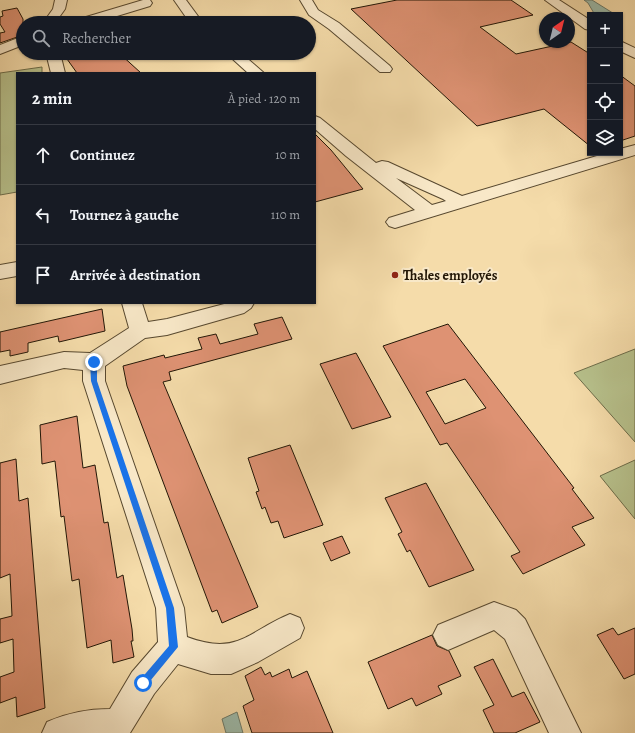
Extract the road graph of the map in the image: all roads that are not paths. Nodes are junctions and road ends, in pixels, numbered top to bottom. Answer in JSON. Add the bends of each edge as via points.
{"nodes":[{"id":1,"x":61,"y":0,"type":"edge"},
{"id":2,"x":180,"y":0,"type":"edge"},
{"id":3,"x":306,"y":0,"type":"edge"},
{"id":4,"x":551,"y":0,"type":"edge"},
{"id":5,"x":146,"y":3,"type":"dead end"},
{"id":6,"x":54,"y":16,"type":"edge"},
{"id":7,"x":104,"y":16,"type":"edge"},
{"id":8,"x":192,"y":16,"type":"edge"},
{"id":9,"x":587,"y":24,"type":"edge"},
{"id":10,"x":16,"y":43,"type":"edge"},
{"id":11,"x":623,"y":47,"type":"edge"},
{"id":12,"x":0,"y":50,"type":"edge"},
{"id":13,"x":635,"y":54,"type":"edge"},
{"id":14,"x":55,"y":60,"type":"edge"},
{"id":15,"x":241,"y":60,"type":"edge"},
{"id":16,"x":385,"y":69,"type":"dead end"},
{"id":17,"x":58,"y":72,"type":"edge"},
{"id":18,"x":256,"y":72,"type":"edge"},
{"id":19,"x":316,"y":122,"type":"edge"},
{"id":20,"x":635,"y":150,"type":"edge"},
{"id":21,"x":352,"y":153,"type":"junction"},
{"id":22,"x":461,"y":203,"type":"junction"},
{"id":23,"x":429,"y":212,"type":"junction"},
{"id":24,"x":395,"y":222,"type":"dead end"},
{"id":25,"x":16,"y":269,"type":"edge"},
{"id":26,"x":0,"y":272,"type":"edge"},
{"id":27,"x":132,"y":304,"type":"edge"},
{"id":28,"x":243,"y":304,"type":"edge"},
{"id":29,"x":140,"y":331,"type":"junction"},
{"id":30,"x":94,"y":362,"type":"junction"},
{"id":31,"x":0,"y":375,"type":"edge"},
{"id":32,"x":290,"y":628,"type":"dead end"},
{"id":33,"x":448,"y":635,"type":"dead end"},
{"id":34,"x":173,"y":647,"type":"junction"},
{"id":35,"x":119,"y":729,"type":"edge"},
{"id":36,"x":58,"y":733,"type":"edge"},
{"id":37,"x":565,"y":733,"type":"edge"}],
"edges":[{"from":1,"to":6,"type":"street"},
{"from":2,"to":8,"type":"street"},
{"from":3,"to":16,"type":"street","via":[[313,12],[334,26]]},
{"from":4,"to":9,"type":"street"},
{"from":5,"to":7,"type":"street"},
{"from":10,"to":12,"type":"street"},
{"from":11,"to":13,"type":"street"},
{"from":14,"to":17,"type":"street"},
{"from":15,"to":18,"type":"street"},
{"from":19,"to":21,"type":"street"},
{"from":20,"to":22,"type":"street"},
{"from":21,"to":22,"type":"street","via":[[418,181]]},
{"from":21,"to":23,"type":"street"},
{"from":22,"to":23,"type":"street"},
{"from":23,"to":24,"type":"street"},
{"from":25,"to":26,"type":"street"},
{"from":27,"to":29,"type":"street"},
{"from":28,"to":29,"type":"street","via":[[238,308],[168,327]]},
{"from":29,"to":30,"type":"street"},
{"from":30,"to":31,"type":"street","via":[[64,360]]},
{"from":30,"to":34,"type":"street","via":[[94,381],[170,608]]},
{"from":32,"to":34,"type":"street","via":[[240,655],[224,660],[203,657]]},
{"from":33,"to":37,"type":"street","via":[[494,616],[506,620],[515,629]]},
{"from":34,"to":35,"type":"street","via":[[143,683]]},
{"from":35,"to":36,"type":"street","via":[[88,725]]}]}
